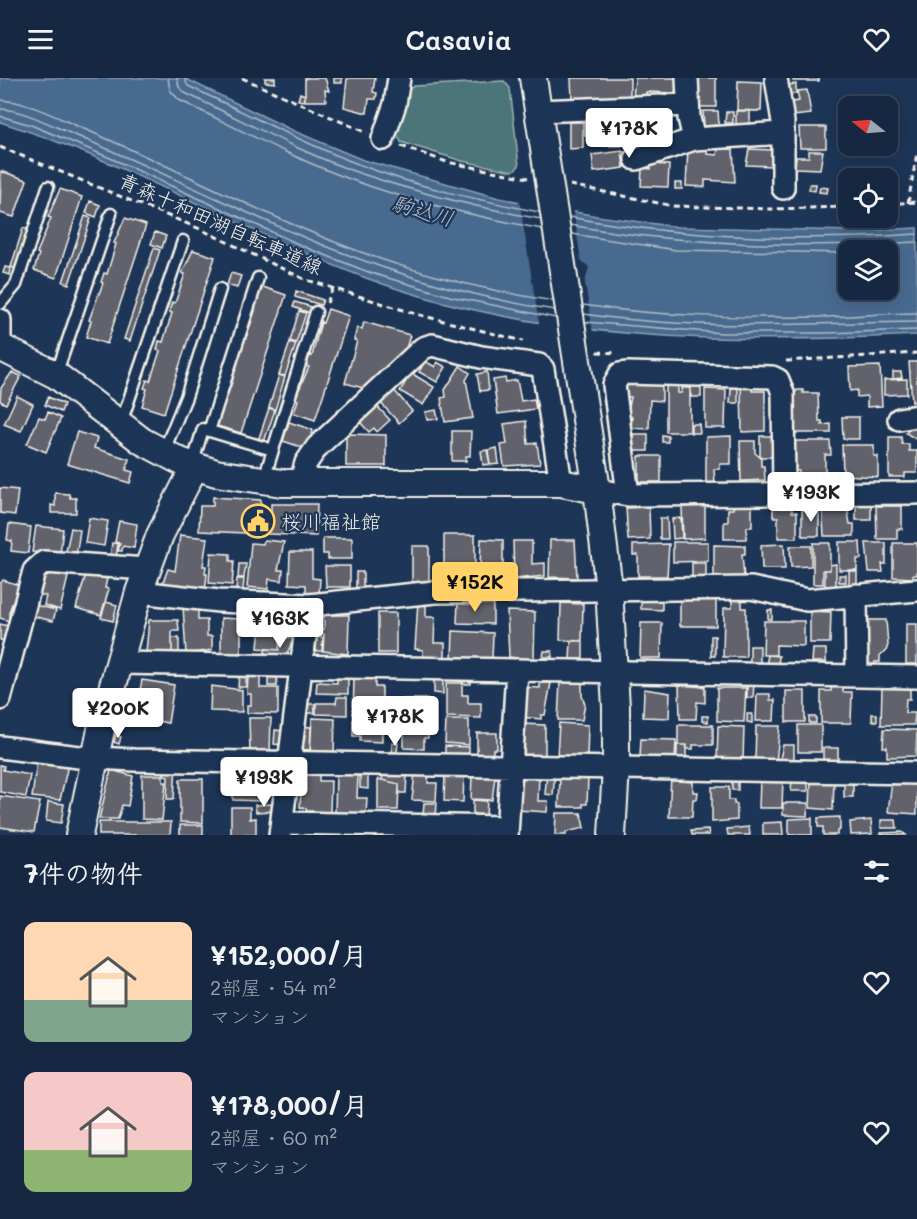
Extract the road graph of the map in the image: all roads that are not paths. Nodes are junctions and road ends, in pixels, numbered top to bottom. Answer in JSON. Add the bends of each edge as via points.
{"nodes":[{"id":1,"x":399,"y":78,"type":"edge"},
{"id":2,"x":533,"y":78,"type":"edge"},
{"id":3,"x":687,"y":78,"type":"edge"},
{"id":4,"x":776,"y":78,"type":"edge"},
{"id":5,"x":687,"y":105,"type":"junction"},
{"id":6,"x":538,"y":111,"type":"junction"},
{"id":7,"x":783,"y":133,"type":"junction"},
{"id":8,"x":383,"y":139,"type":"road end"},
{"id":9,"x":694,"y":139,"type":"junction"},
{"id":10,"x":636,"y":159,"type":"dead end"},
{"id":11,"x":48,"y":187,"type":"dead end"},
{"id":12,"x":783,"y":188,"type":"dead end"},
{"id":13,"x":111,"y":214,"type":"dead end"},
{"id":14,"x":183,"y":241,"type":"dead end"},
{"id":15,"x":258,"y":278,"type":"dead end"},
{"id":16,"x":220,"y":289,"type":"dead end"},
{"id":17,"x":0,"y":304,"type":"edge"},
{"id":18,"x":316,"y":312,"type":"dead end"},
{"id":19,"x":0,"y":320,"type":"edge"},
{"id":20,"x":0,"y":347,"type":"edge"},
{"id":21,"x":56,"y":375,"type":"junction"},
{"id":22,"x":119,"y":426,"type":"junction"},
{"id":23,"x":209,"y":431,"type":"junction"},
{"id":24,"x":273,"y":450,"type":"junction"},
{"id":25,"x":163,"y":453,"type":"junction"},
{"id":26,"x":193,"y":466,"type":"junction"},
{"id":27,"x":263,"y":482,"type":"junction"},
{"id":28,"x":561,"y":483,"type":"junction"},
{"id":29,"x":300,"y":484,"type":"junction"},
{"id":30,"x":597,"y":490,"type":"junction"},
{"id":31,"x":917,"y":493,"type":"edge"},
{"id":32,"x":784,"y":494,"type":"junction"},
{"id":33,"x":628,"y":495,"type":"junction"},
{"id":34,"x":143,"y":580,"type":"junction"},
{"id":35,"x":609,"y":589,"type":"junction"},
{"id":36,"x":917,"y":590,"type":"edge"},
{"id":37,"x":856,"y":595,"type":"junction"},
{"id":38,"x":309,"y":604,"type":"junction"},
{"id":39,"x":119,"y":663,"type":"junction"},
{"id":40,"x":303,"y":667,"type":"junction"},
{"id":41,"x":517,"y":670,"type":"junction"},
{"id":42,"x":615,"y":671,"type":"junction"},
{"id":43,"x":857,"y":676,"type":"junction"},
{"id":44,"x":917,"y":677,"type":"edge"},
{"id":45,"x":0,"y":699,"type":"edge"},
{"id":46,"x":0,"y":747,"type":"edge"},
{"id":47,"x":94,"y":758,"type":"junction"},
{"id":48,"x":289,"y":763,"type":"junction"},
{"id":49,"x":511,"y":766,"type":"junction"},
{"id":50,"x":616,"y":768,"type":"junction"},
{"id":51,"x":917,"y":773,"type":"edge"},
{"id":52,"x":281,"y":829,"type":"edge"},
{"id":53,"x":507,"y":831,"type":"edge"},
{"id":54,"x":79,"y":835,"type":"edge"},
{"id":55,"x":612,"y":835,"type":"edge"}],
"edges":[{"from":1,"to":8,"type":"street"},
{"from":2,"to":6,"type":"street"},
{"from":3,"to":5,"type":"street"},
{"from":4,"to":7,"type":"street"},
{"from":5,"to":6,"type":"street"},
{"from":5,"to":9,"type":"street"},
{"from":6,"to":30,"type":"street"},
{"from":7,"to":9,"type":"street"},
{"from":7,"to":12,"type":"street"},
{"from":9,"to":10,"type":"street"},
{"from":11,"to":17,"type":"lane","via":[[16,285]]},
{"from":13,"to":21,"type":"lane"},
{"from":14,"to":22,"type":"lane"},
{"from":15,"to":23,"type":"lane"},
{"from":16,"to":25,"type":"lane","via":[[186,397]]},
{"from":18,"to":24,"type":"lane"},
{"from":19,"to":20,"type":"street"},
{"from":20,"to":21,"type":"street"},
{"from":21,"to":22,"type":"street"},
{"from":22,"to":25,"type":"street"},
{"from":23,"to":24,"type":"lane"},
{"from":23,"to":26,"type":"lane","via":[[203,429]]},
{"from":24,"to":27,"type":"lane"},
{"from":25,"to":26,"type":"street"},
{"from":26,"to":27,"type":"street"},
{"from":26,"to":34,"type":"street"},
{"from":27,"to":29,"type":"street"},
{"from":28,"to":29,"type":"street"},
{"from":28,"to":29,"type":"street","via":[[543,369],[539,365],[432,345],[423,348],[318,447],[306,464]]},
{"from":28,"to":30,"type":"street"},
{"from":30,"to":33,"type":"street"},
{"from":30,"to":35,"type":"street"},
{"from":31,"to":32,"type":"street"},
{"from":32,"to":33,"type":"street"},
{"from":32,"to":33,"type":"street","via":[[783,393],[778,380],[628,373],[620,374],[614,386]]},
{"from":34,"to":38,"type":"street","via":[[219,601]]},
{"from":34,"to":39,"type":"street"},
{"from":34,"to":45,"type":"street","via":[[44,562],[39,565],[34,571]]},
{"from":35,"to":37,"type":"street","via":[[751,588],[807,600]]},
{"from":35,"to":38,"type":"street","via":[[435,592]]},
{"from":35,"to":42,"type":"street"},
{"from":36,"to":37,"type":"street"},
{"from":37,"to":43,"type":"street"},
{"from":38,"to":40,"type":"street"},
{"from":39,"to":40,"type":"street"},
{"from":39,"to":47,"type":"street"},
{"from":40,"to":41,"type":"street"},
{"from":40,"to":48,"type":"street"},
{"from":41,"to":42,"type":"street"},
{"from":41,"to":49,"type":"street"},
{"from":42,"to":43,"type":"street"},
{"from":42,"to":50,"type":"street"},
{"from":43,"to":44,"type":"street"},
{"from":46,"to":47,"type":"street"},
{"from":47,"to":48,"type":"street"},
{"from":47,"to":54,"type":"street"},
{"from":48,"to":49,"type":"street"},
{"from":48,"to":52,"type":"street"},
{"from":49,"to":50,"type":"street"},
{"from":49,"to":53,"type":"street"},
{"from":50,"to":51,"type":"street"},
{"from":50,"to":55,"type":"street"},
{"from":52,"to":53,"type":"street"}]}
